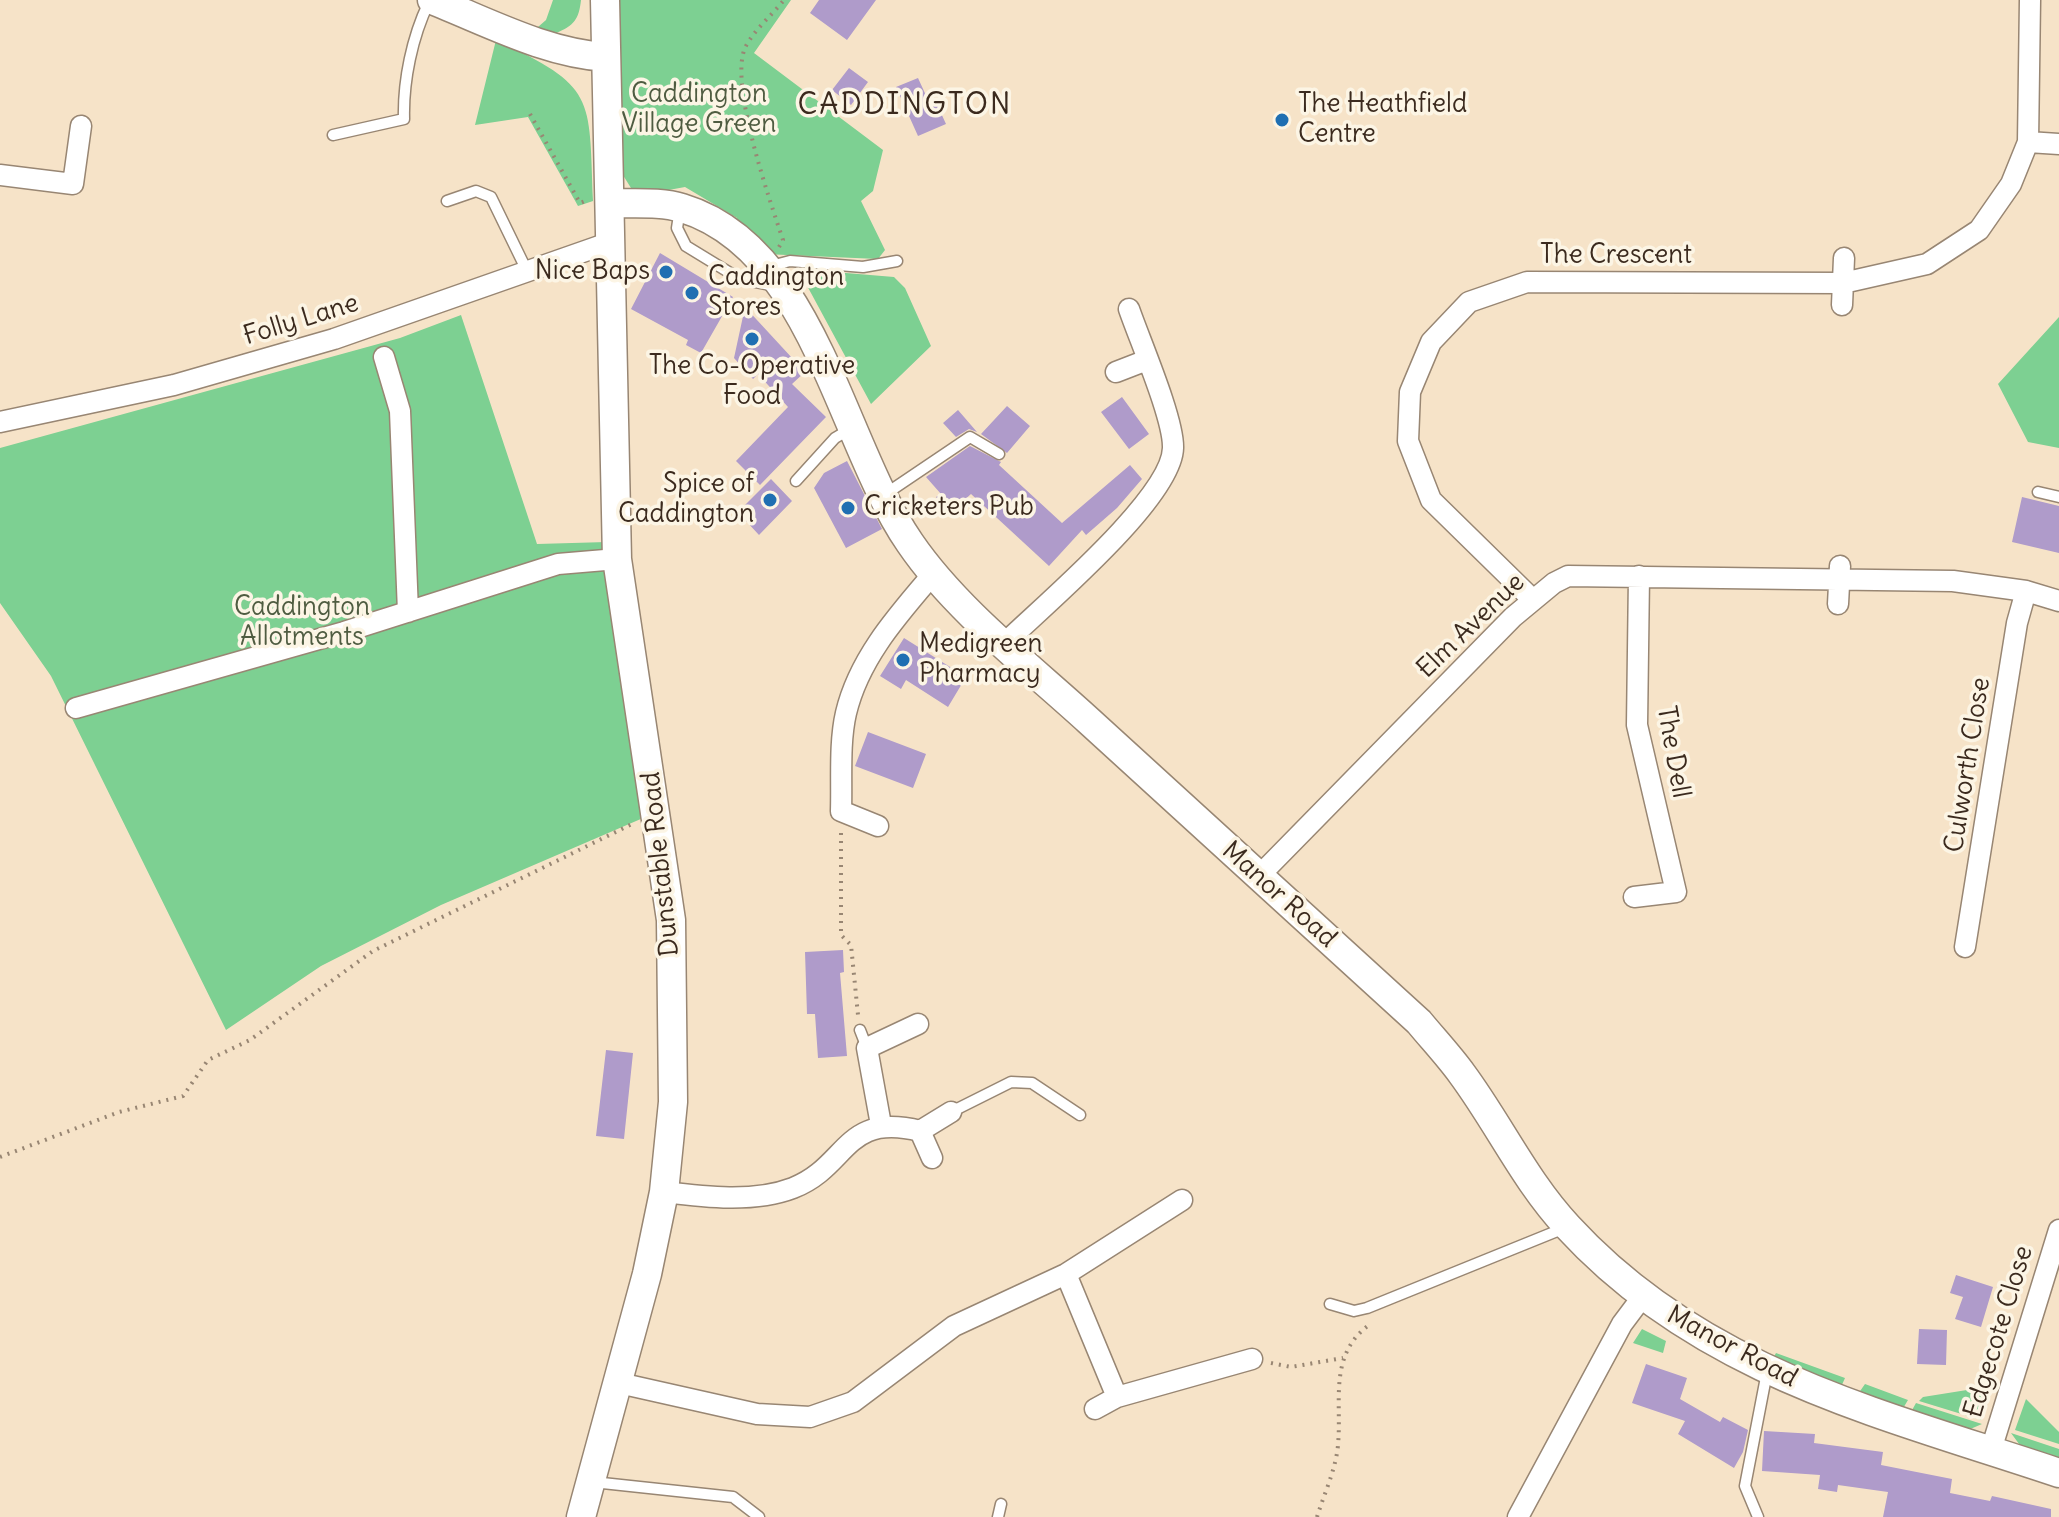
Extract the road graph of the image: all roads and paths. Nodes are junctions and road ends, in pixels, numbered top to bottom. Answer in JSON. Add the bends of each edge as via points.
{"nodes":[{"id":1,"x":431,"y":0,"type":"edge"},
{"id":2,"x":605,"y":0,"type":"edge"},
{"id":3,"x":784,"y":0,"type":"edge"},
{"id":4,"x":2030,"y":0,"type":"edge"},
{"id":5,"x":606,"y":57,"type":"junction"},
{"id":6,"x":530,"y":114,"type":"dead end"},
{"id":7,"x":81,"y":126,"type":"dead end"},
{"id":8,"x":333,"y":135,"type":"dead end"},
{"id":9,"x":2028,"y":142,"type":"junction"},
{"id":10,"x":2059,"y":144,"type":"edge"},
{"id":11,"x":0,"y":175,"type":"edge"},
{"id":12,"x":610,"y":198,"type":"junction"},
{"id":13,"x":447,"y":201,"type":"dead end"},
{"id":14,"x":611,"y":242,"type":"junction"},
{"id":15,"x":1844,"y":258,"type":"dead end"},
{"id":16,"x":897,"y":261,"type":"dead end"},
{"id":17,"x":527,"y":271,"type":"junction"},
{"id":18,"x":775,"y":276,"type":"junction"},
{"id":19,"x":1843,"y":283,"type":"junction"},
{"id":20,"x":1842,"y":305,"type":"dead end"},
{"id":21,"x":1129,"y":309,"type":"dead end"},
{"id":22,"x":384,"y":357,"type":"dead end"},
{"id":23,"x":1147,"y":360,"type":"junction"},
{"id":24,"x":1116,"y":372,"type":"dead end"},
{"id":25,"x":0,"y":422,"type":"edge"},
{"id":26,"x":852,"y":428,"type":"junction"},
{"id":27,"x":999,"y":454,"type":"dead end"},
{"id":28,"x":796,"y":481,"type":"dead end"},
{"id":29,"x":2038,"y":492,"type":"dead end"},
{"id":30,"x":882,"y":496,"type":"junction"},
{"id":31,"x":2059,"y":497,"type":"edge"},
{"id":32,"x":617,"y":559,"type":"junction"},
{"id":33,"x":933,"y":574,"type":"junction"},
{"id":34,"x":1839,"y":574,"type":"junction"},
{"id":35,"x":1639,"y":576,"type":"junction"},
{"id":36,"x":2026,"y":591,"type":"junction"},
{"id":37,"x":1533,"y":600,"type":"junction"},
{"id":38,"x":2059,"y":601,"type":"edge"},
{"id":39,"x":1838,"y":604,"type":"dead end"},
{"id":40,"x":408,"y":612,"type":"junction"},
{"id":41,"x":1004,"y":644,"type":"junction"},
{"id":42,"x":76,"y":708,"type":"dead end"},
{"id":43,"x":841,"y":811,"type":"junction"},
{"id":44,"x":657,"y":812,"type":"junction"},
{"id":45,"x":878,"y":826,"type":"dead end"},
{"id":46,"x":1259,"y":876,"type":"junction"},
{"id":47,"x":1634,"y":897,"type":"dead end"},
{"id":48,"x":1965,"y":947,"type":"dead end"},
{"id":49,"x":918,"y":1024,"type":"dead end"},
{"id":50,"x":863,"y":1039,"type":"junction"},
{"id":51,"x":951,"y":1112,"type":"joint"},
{"id":52,"x":1080,"y":1115,"type":"dead end"},
{"id":53,"x":881,"y":1125,"type":"junction"},
{"id":54,"x":920,"y":1131,"type":"junction"},
{"id":55,"x":0,"y":1157,"type":"edge"},
{"id":56,"x":932,"y":1158,"type":"dead end"},
{"id":57,"x":664,"y":1192,"type":"junction"},
{"id":58,"x":1182,"y":1200,"type":"dead end"},
{"id":59,"x":1568,"y":1227,"type":"junction"},
{"id":60,"x":2059,"y":1230,"type":"edge"},
{"id":61,"x":1066,"y":1274,"type":"junction"},
{"id":62,"x":1643,"y":1296,"type":"junction"},
{"id":63,"x":1330,"y":1304,"type":"dead end"},
{"id":64,"x":1381,"y":1315,"type":"dead end"},
{"id":65,"x":1343,"y":1358,"type":"junction"},
{"id":66,"x":1252,"y":1359,"type":"joint"},
{"id":67,"x":1767,"y":1371,"type":"junction"},
{"id":68,"x":619,"y":1383,"type":"junction"},
{"id":69,"x":1117,"y":1397,"type":"junction"},
{"id":70,"x":1095,"y":1409,"type":"dead end"},
{"id":71,"x":1991,"y":1450,"type":"junction"},
{"id":72,"x":2059,"y":1473,"type":"edge"},
{"id":73,"x":591,"y":1482,"type":"junction"},
{"id":74,"x":1001,"y":1504,"type":"dead end"},
{"id":75,"x":581,"y":1517,"type":"edge"},
{"id":76,"x":759,"y":1517,"type":"edge"},
{"id":77,"x":998,"y":1517,"type":"edge"},
{"id":78,"x":1317,"y":1517,"type":"edge"},
{"id":79,"x":1518,"y":1517,"type":"edge"},
{"id":80,"x":1758,"y":1517,"type":"edge"}],
"edges":[{"from":1,"to":5,"type":"street","via":[[548,46]]},
{"from":1,"to":8,"type":"lane","via":[[419,22],[403,97],[404,119]]},
{"from":2,"to":5,"type":"street","name":"Dunstable Road"},
{"from":3,"to":18,"type":"path","via":[[746,48],[740,71],[783,240]]},
{"from":4,"to":9,"type":"street","name":"The Crescent"},
{"from":5,"to":12,"type":"street","name":"Dunstable Road"},
{"from":6,"to":12,"type":"path","via":[[580,203]]},
{"from":7,"to":11,"type":"street","via":[[73,184]]},
{"from":9,"to":10,"type":"street"},
{"from":9,"to":19,"type":"street","name":"The Crescent","via":[[2011,184],[1979,230],[1927,264]]},
{"from":12,"to":14,"type":"street","name":"Dunstable Road"},
{"from":12,"to":18,"type":"street","name":"Manor Road","via":[[680,207],[716,223]]},
{"from":13,"to":17,"type":"lane","via":[[476,191],[491,197]]},
{"from":14,"to":17,"type":"street","name":"Folly Lane"},
{"from":14,"to":32,"type":"street","name":"Dunstable Road"},
{"from":15,"to":19,"type":"street"},
{"from":16,"to":18,"type":"lane","via":[[848,267],[790,261]]},
{"from":17,"to":25,"type":"street","name":"Folly Lane","via":[[334,339],[174,385]]},
{"from":18,"to":26,"type":"street","name":"Manor Road"},
{"from":19,"to":20,"type":"street"},
{"from":19,"to":37,"type":"street","name":"The Crescent","via":[[1527,282],[1469,302],[1431,342],[1410,392],[1408,441],[1431,500]]},
{"from":21,"to":23,"type":"street"},
{"from":22,"to":40,"type":"street","via":[[400,411]]},
{"from":23,"to":24,"type":"street"},
{"from":23,"to":41,"type":"street","via":[[1172,437],[1173,451],[1160,484],[1140,511]]},
{"from":26,"to":28,"type":"lane","via":[[835,438]]},
{"from":26,"to":30,"type":"street","name":"Manor Road"},
{"from":27,"to":30,"type":"lane","via":[[970,437]]},
{"from":29,"to":31,"type":"lane"},
{"from":30,"to":33,"type":"street","name":"Manor Road"},
{"from":32,"to":40,"type":"street","via":[[558,564]]},
{"from":32,"to":44,"type":"street","name":"Dunstable Road"},
{"from":33,"to":41,"type":"street","name":"Manor Road"},
{"from":33,"to":43,"type":"street","via":[[860,672],[845,714]]},
{"from":34,"to":35,"type":"street","name":"Elm Avenue"},
{"from":34,"to":36,"type":"street","name":"Elm Avenue"},
{"from":34,"to":39,"type":"street"},
{"from":35,"to":37,"type":"street","name":"Elm Avenue","via":[[1568,576]]},
{"from":35,"to":47,"type":"street","name":"The Dell","via":[[1637,725],[1676,892]]},
{"from":36,"to":38,"type":"street","name":"Elm Avenue"},
{"from":36,"to":48,"type":"street","name":"Culworth Close"},
{"from":37,"to":46,"type":"street","name":"Elm Avenue"},
{"from":40,"to":42,"type":"street"},
{"from":41,"to":46,"type":"street","name":"Manor Road"},
{"from":43,"to":45,"type":"street"},
{"from":43,"to":50,"type":"path","via":[[841,935],[851,945]]},
{"from":44,"to":55,"type":"path","via":[[373,951],[250,1040],[208,1060],[183,1096],[119,1112]]},
{"from":44,"to":57,"type":"street","name":"Dunstable Road","via":[[671,920],[674,1024]]},
{"from":46,"to":59,"type":"street","name":"Manor Road","via":[[1419,1022],[1463,1074],[1526,1175]]},
{"from":49,"to":50,"type":"street"},
{"from":50,"to":53,"type":"street"},
{"from":51,"to":52,"type":"lane","via":[[1011,1082],[1032,1083]]},
{"from":51,"to":54,"type":"street"},
{"from":53,"to":54,"type":"street"},
{"from":53,"to":57,"type":"street","via":[[863,1133],[810,1179],[775,1194],[708,1197]]},
{"from":54,"to":56,"type":"street"},
{"from":57,"to":68,"type":"street","name":"Dunstable Road"},
{"from":58,"to":61,"type":"street"},
{"from":59,"to":62,"type":"street","name":"Manor Road"},
{"from":59,"to":63,"type":"lane","via":[[1367,1308],[1354,1311]]},
{"from":60,"to":71,"type":"street","name":"Edgecote Close"},
{"from":61,"to":68,"type":"street","via":[[954,1326],[853,1402],[810,1417],[757,1414]]},
{"from":61,"to":69,"type":"street"},
{"from":62,"to":67,"type":"street","name":"Manor Road","via":[[1704,1339]]},
{"from":62,"to":79,"type":"street","via":[[1622,1324]]},
{"from":64,"to":65,"type":"path","via":[[1356,1334]]},
{"from":65,"to":66,"type":"path","via":[[1291,1367]]},
{"from":65,"to":78,"type":"path","via":[[1338,1447]]},
{"from":66,"to":69,"type":"street"},
{"from":67,"to":71,"type":"street","name":"Manor Road"},
{"from":67,"to":80,"type":"lane","via":[[1745,1486]]},
{"from":68,"to":73,"type":"street","name":"Dunstable Road"},
{"from":69,"to":70,"type":"street"},
{"from":71,"to":72,"type":"street","name":"Manor Road"},
{"from":73,"to":75,"type":"street","name":"Dunstable Road"},
{"from":73,"to":76,"type":"lane","via":[[733,1497]]},
{"from":74,"to":77,"type":"lane"}]}
